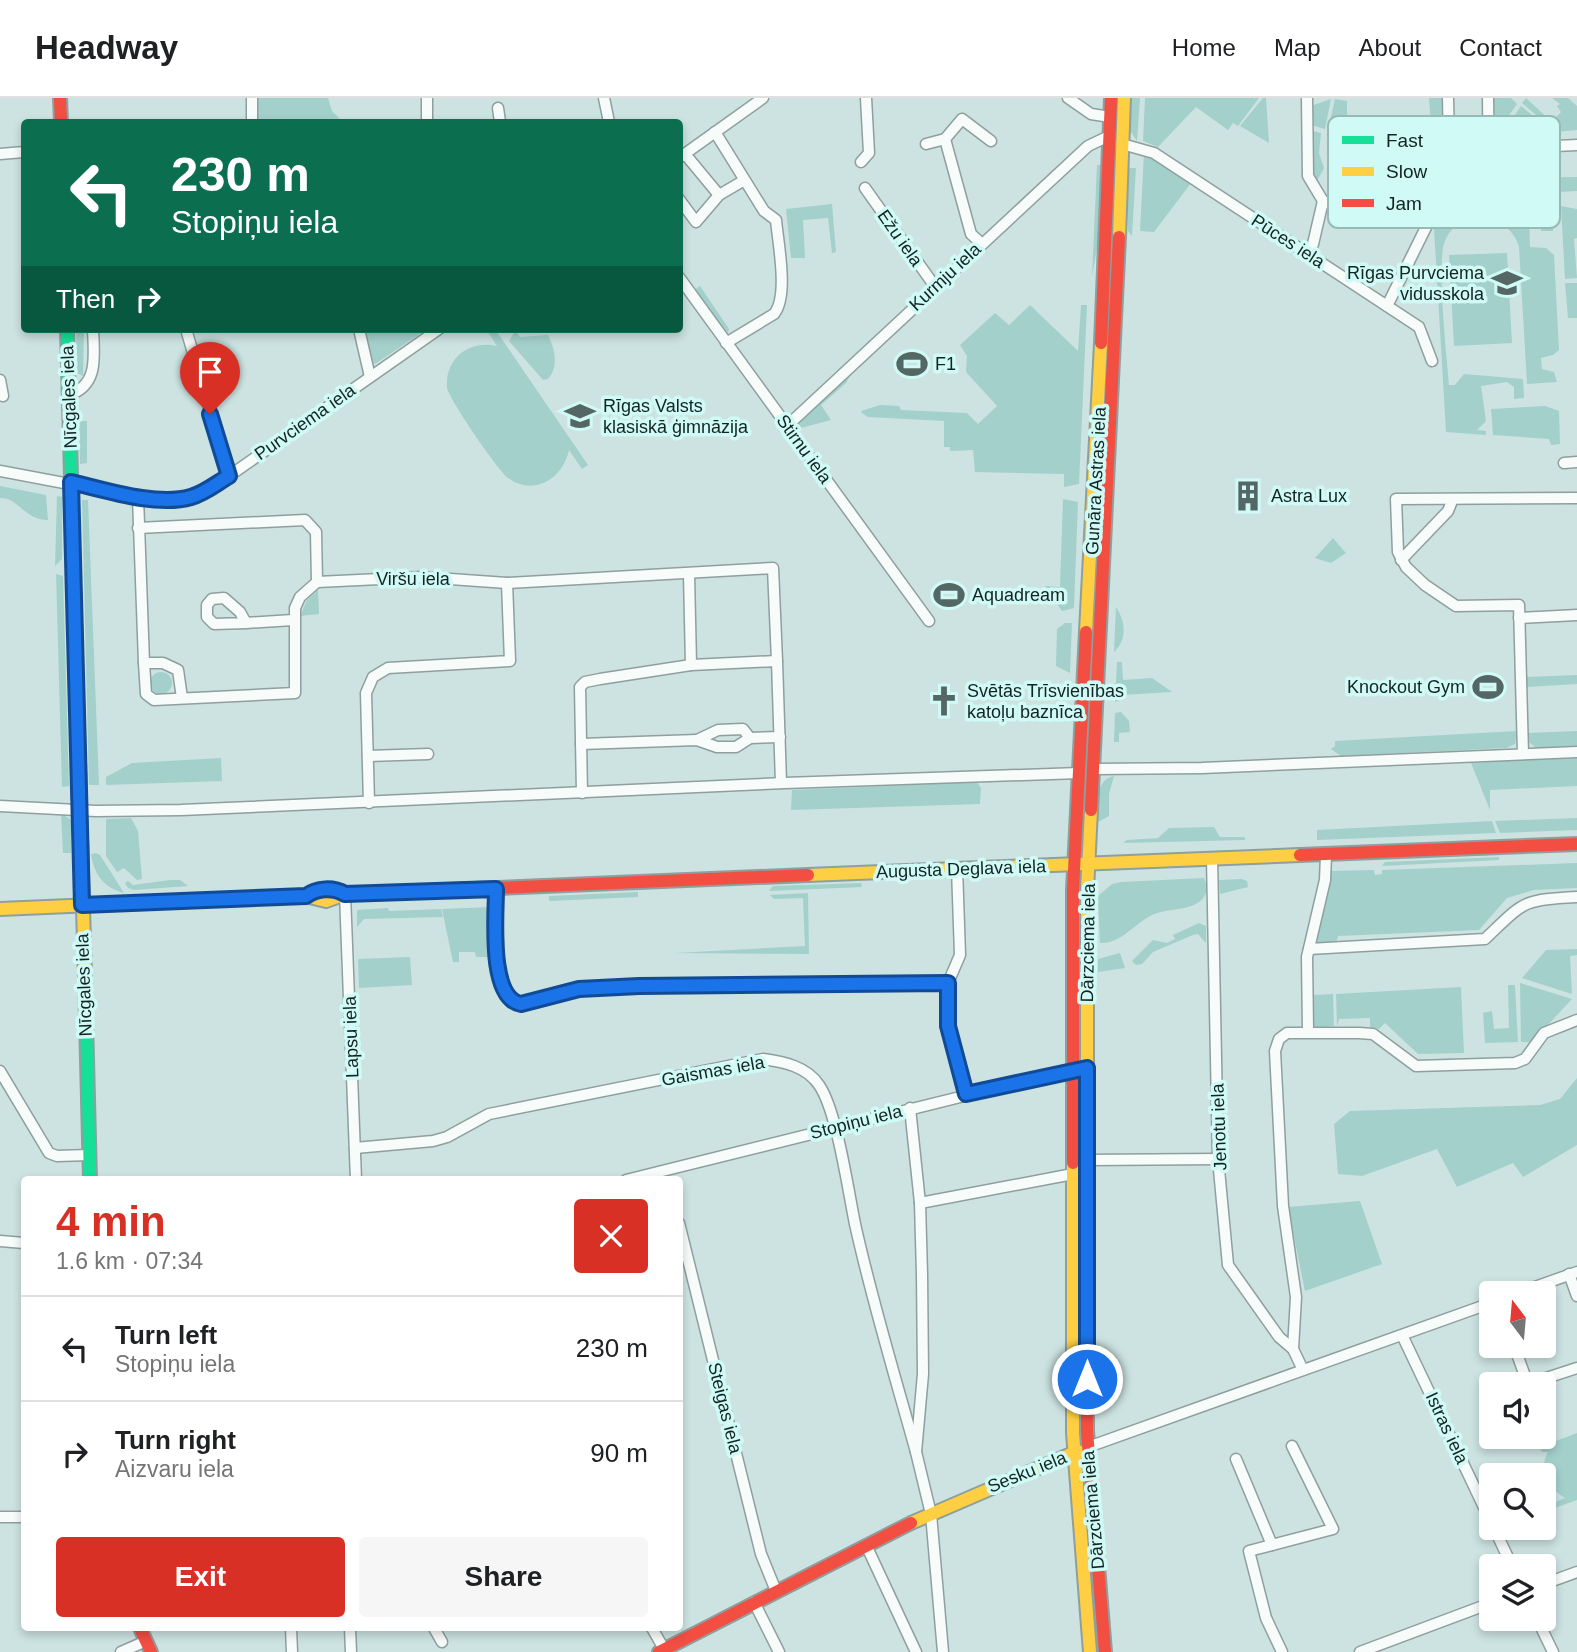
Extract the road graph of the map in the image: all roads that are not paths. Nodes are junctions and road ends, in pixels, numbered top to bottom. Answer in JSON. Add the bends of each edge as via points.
{"nodes":[{"id":1,"x":60,"y":98,"type":"edge"},
{"id":2,"x":251,"y":98,"type":"edge"},
{"id":3,"x":427,"y":98,"type":"edge"},
{"id":4,"x":604,"y":98,"type":"edge"},
{"id":5,"x":763,"y":98,"type":"edge"},
{"id":6,"x":866,"y":98,"type":"edge"},
{"id":7,"x":1068,"y":98,"type":"edge"},
{"id":8,"x":1111,"y":98,"type":"edge"},
{"id":9,"x":1124,"y":98,"type":"edge"},
{"id":10,"x":1307,"y":98,"type":"edge"},
{"id":11,"x":1448,"y":98,"type":"edge"},
{"id":12,"x":1488,"y":98,"type":"edge"},
{"id":13,"x":498,"y":108,"type":"dead end"},
{"id":14,"x":1448,"y":116,"type":"edge"},
{"id":15,"x":1488,"y":116,"type":"edge"},
{"id":16,"x":1110,"y":117,"type":"junction"},
{"id":17,"x":60,"y":119,"type":"edge"},
{"id":18,"x":252,"y":119,"type":"edge"},
{"id":19,"x":427,"y":119,"type":"edge"},
{"id":20,"x":500,"y":119,"type":"edge"},
{"id":21,"x":608,"y":119,"type":"edge"},
{"id":22,"x":715,"y":132,"type":"junction"},
{"id":23,"x":1109,"y":136,"type":"junction"},
{"id":24,"x":945,"y":139,"type":"junction"},
{"id":25,"x":991,"y":141,"type":"dead end"},
{"id":26,"x":926,"y":144,"type":"dead end"},
{"id":27,"x":1122,"y":144,"type":"junction"},
{"id":28,"x":21,"y":152,"type":"edge"},
{"id":29,"x":0,"y":154,"type":"edge"},
{"id":30,"x":683,"y":155,"type":"edge"},
{"id":31,"x":683,"y":157,"type":"edge"},
{"id":32,"x":861,"y":162,"type":"dead end"},
{"id":33,"x":743,"y":181,"type":"junction"},
{"id":34,"x":865,"y":188,"type":"dead end"},
{"id":35,"x":719,"y":195,"type":"junction"},
{"id":36,"x":1323,"y":201,"type":"junction"},
{"id":37,"x":1328,"y":202,"type":"edge"},
{"id":38,"x":683,"y":204,"type":"edge"},
{"id":39,"x":1425,"y":228,"type":"edge"},
{"id":40,"x":981,"y":243,"type":"junction"},
{"id":41,"x":1308,"y":253,"type":"junction"},
{"id":42,"x":683,"y":283,"type":"edge"},
{"id":43,"x":936,"y":288,"type":"junction"},
{"id":44,"x":1387,"y":306,"type":"junction"},
{"id":45,"x":67,"y":333,"type":"edge"},
{"id":46,"x":93,"y":333,"type":"edge"},
{"id":47,"x":187,"y":333,"type":"edge"},
{"id":48,"x":360,"y":333,"type":"edge"},
{"id":49,"x":433,"y":333,"type":"edge"},
{"id":50,"x":726,"y":343,"type":"junction"},
{"id":51,"x":1432,"y":361,"type":"dead end"},
{"id":52,"x":370,"y":377,"type":"junction"},
{"id":53,"x":68,"y":379,"type":"junction"},
{"id":54,"x":0,"y":380,"type":"edge"},
{"id":55,"x":86,"y":382,"type":"junction"},
{"id":56,"x":1100,"y":386,"type":"junction"},
{"id":57,"x":1114,"y":386,"type":"junction"},
{"id":58,"x":69,"y":395,"type":"junction"},
{"id":59,"x":3,"y":396,"type":"dead end"},
{"id":60,"x":787,"y":426,"type":"junction"},
{"id":61,"x":1577,"y":462,"type":"edge"},
{"id":62,"x":1564,"y":463,"type":"dead end"},
{"id":63,"x":0,"y":471,"type":"edge"},
{"id":64,"x":229,"y":476,"type":"junction"},
{"id":65,"x":71,"y":482,"type":"junction"},
{"id":66,"x":138,"y":497,"type":"junction"},
{"id":67,"x":1577,"y":498,"type":"edge"},
{"id":68,"x":1452,"y":501,"type":"junction"},
{"id":69,"x":138,"y":528,"type":"junction"},
{"id":70,"x":1401,"y":560,"type":"junction"},
{"id":71,"x":689,"y":574,"type":"junction"},
{"id":72,"x":317,"y":582,"type":"junction"},
{"id":73,"x":507,"y":583,"type":"junction"},
{"id":74,"x":1577,"y":615,"type":"edge"},
{"id":75,"x":1519,"y":618,"type":"junction"},
{"id":76,"x":293,"y":620,"type":"junction"},
{"id":77,"x":929,"y":621,"type":"dead end"},
{"id":78,"x":246,"y":623,"type":"dead end"},
{"id":79,"x":777,"y":661,"type":"junction"},
{"id":80,"x":144,"y":663,"type":"junction"},
{"id":81,"x":691,"y":664,"type":"junction"},
{"id":82,"x":182,"y":698,"type":"junction"},
{"id":83,"x":1081,"y":730,"type":"junction"},
{"id":84,"x":780,"y":737,"type":"junction"},
{"id":85,"x":750,"y":738,"type":"junction"},
{"id":86,"x":697,"y":740,"type":"junction"},
{"id":87,"x":581,"y":744,"type":"junction"},
{"id":88,"x":1577,"y":752,"type":"edge"},
{"id":89,"x":428,"y":754,"type":"dead end"},
{"id":90,"x":1523,"y":754,"type":"junction"},
{"id":91,"x":368,"y":755,"type":"junction"},
{"id":92,"x":1096,"y":769,"type":"junction"},
{"id":93,"x":1079,"y":774,"type":"junction"},
{"id":94,"x":781,"y":783,"type":"junction"},
{"id":95,"x":582,"y":793,"type":"junction"},
{"id":96,"x":369,"y":803,"type":"junction"},
{"id":97,"x":0,"y":806,"type":"edge"},
{"id":98,"x":80,"y":809,"type":"junction"},
{"id":99,"x":1577,"y":844,"type":"edge"},
{"id":100,"x":1326,"y":855,"type":"junction"},
{"id":101,"x":1212,"y":858,"type":"junction"},
{"id":102,"x":1075,"y":864,"type":"junction"},
{"id":103,"x":1090,"y":864,"type":"junction"},
{"id":104,"x":957,"y":868,"type":"junction"},
{"id":105,"x":496,"y":889,"type":"junction"},
{"id":106,"x":345,"y":894,"type":"junction"},
{"id":107,"x":1577,"y":897,"type":"edge"},
{"id":108,"x":82,"y":905,"type":"junction"},
{"id":109,"x":0,"y":909,"type":"edge"},
{"id":110,"x":1309,"y":949,"type":"junction"},
{"id":111,"x":948,"y":983,"type":"junction"},
{"id":112,"x":1577,"y":1020,"type":"edge"},
{"id":113,"x":1308,"y":1030,"type":"junction"},
{"id":114,"x":1087,"y":1068,"type":"junction"},
{"id":115,"x":1073,"y":1069,"type":"junction"},
{"id":116,"x":0,"y":1071,"type":"edge"},
{"id":117,"x":966,"y":1094,"type":"junction"},
{"id":118,"x":910,"y":1108,"type":"junction"},
{"id":119,"x":835,"y":1127,"type":"junction"},
{"id":120,"x":355,"y":1148,"type":"junction"},
{"id":121,"x":89,"y":1155,"type":"junction"},
{"id":122,"x":1218,"y":1158,"type":"junction"},
{"id":123,"x":1087,"y":1160,"type":"junction"},
{"id":124,"x":667,"y":1174,"type":"edge"},
{"id":125,"x":1073,"y":1174,"type":"junction"},
{"id":126,"x":90,"y":1176,"type":"edge"},
{"id":127,"x":356,"y":1176,"type":"edge"},
{"id":128,"x":920,"y":1203,"type":"junction"},
{"id":129,"x":683,"y":1239,"type":"edge"},
{"id":130,"x":0,"y":1241,"type":"edge"},
{"id":131,"x":21,"y":1242,"type":"edge"},
{"id":132,"x":1573,"y":1273,"type":"edge"},
{"id":133,"x":1551,"y":1281,"type":"edge"},
{"id":134,"x":1577,"y":1296,"type":"edge"},
{"id":135,"x":1479,"y":1307,"type":"edge"},
{"id":136,"x":1402,"y":1335,"type":"junction"},
{"id":137,"x":1293,"y":1349,"type":"junction"},
{"id":138,"x":1518,"y":1358,"type":"edge"},
{"id":139,"x":1577,"y":1368,"type":"edge"},
{"id":140,"x":1303,"y":1370,"type":"junction"},
{"id":141,"x":1292,"y":1446,"type":"dead end"},
{"id":142,"x":1088,"y":1447,"type":"junction"},
{"id":143,"x":916,"y":1452,"type":"junction"},
{"id":144,"x":1073,"y":1453,"type":"junction"},
{"id":145,"x":1236,"y":1459,"type":"dead end"},
{"id":146,"x":1479,"y":1497,"type":"edge"},
{"id":147,"x":931,"y":1514,"type":"junction"},
{"id":148,"x":0,"y":1517,"type":"edge"},
{"id":149,"x":21,"y":1517,"type":"edge"},
{"id":150,"x":866,"y":1545,"type":"junction"},
{"id":151,"x":1272,"y":1545,"type":"junction"},
{"id":152,"x":1577,"y":1572,"type":"edge"},
{"id":153,"x":1556,"y":1580,"type":"edge"},
{"id":154,"x":776,"y":1591,"type":"junction"},
{"id":155,"x":754,"y":1602,"type":"junction"},
{"id":156,"x":1479,"y":1607,"type":"edge"},
{"id":157,"x":291,"y":1631,"type":"edge"},
{"id":158,"x":350,"y":1631,"type":"edge"},
{"id":159,"x":435,"y":1631,"type":"edge"},
{"id":160,"x":653,"y":1631,"type":"edge"},
{"id":161,"x":1543,"y":1631,"type":"edge"},
{"id":162,"x":442,"y":1642,"type":"dead end"},
{"id":163,"x":148,"y":1647,"type":"edge"},
{"id":164,"x":662,"y":1651,"type":"edge"},
{"id":165,"x":121,"y":1652,"type":"edge"},
{"id":166,"x":292,"y":1652,"type":"edge"},
{"id":167,"x":351,"y":1652,"type":"edge"},
{"id":168,"x":779,"y":1652,"type":"edge"},
{"id":169,"x":916,"y":1652,"type":"edge"},
{"id":170,"x":943,"y":1652,"type":"edge"},
{"id":171,"x":1090,"y":1652,"type":"edge"},
{"id":172,"x":1105,"y":1652,"type":"edge"},
{"id":173,"x":1282,"y":1652,"type":"edge"},
{"id":174,"x":1360,"y":1652,"type":"edge"},
{"id":175,"x":1553,"y":1652,"type":"edge"}],
"edges":[{"from":1,"to":17,"type":"main road"},
{"from":2,"to":18,"type":"street"},
{"from":3,"to":19,"type":"street"},
{"from":4,"to":21,"type":"street"},
{"from":5,"to":22,"type":"street"},
{"from":6,"to":32,"type":"street","via":[[869,153]]},
{"from":7,"to":16,"type":"street","via":[[1091,114]]},
{"from":8,"to":16,"type":"main road","name":"Gunāra Astras iela"},
{"from":9,"to":27,"type":"main road","name":"Gunāra Astras iela"},
{"from":10,"to":36,"type":"street","via":[[1308,176]]},
{"from":11,"to":14,"type":"street"},
{"from":12,"to":15,"type":"street"},
{"from":13,"to":20,"type":"street"},
{"from":16,"to":23,"type":"main road","name":"Gunāra Astras iela"},
{"from":22,"to":30,"type":"street"},
{"from":22,"to":33,"type":"street"},
{"from":23,"to":40,"type":"street","name":"Kurmju iela","via":[[1088,146]]},
{"from":23,"to":56,"type":"main road","name":"Gunāra Astras iela"},
{"from":24,"to":25,"type":"street","via":[[962,119]]},
{"from":24,"to":26,"type":"street"},
{"from":24,"to":40,"type":"street","via":[[971,233]]},
{"from":27,"to":41,"type":"street","name":"Pūces iela","via":[[1154,153]]},
{"from":27,"to":57,"type":"main road","name":"Gunāra Astras iela"},
{"from":28,"to":29,"type":"street"},
{"from":31,"to":35,"type":"street"},
{"from":33,"to":35,"type":"street"},
{"from":33,"to":50,"type":"street","via":[[764,211],[776,219],[780,307]]},
{"from":34,"to":43,"type":"street","name":"Ežu iela"},
{"from":35,"to":38,"type":"street","via":[[696,222]]},
{"from":36,"to":37,"type":"street"},
{"from":36,"to":41,"type":"street"},
{"from":39,"to":44,"type":"street"},
{"from":40,"to":43,"type":"street","name":"Kurmju iela"},
{"from":41,"to":44,"type":"street","name":"Pūces iela"},
{"from":42,"to":50,"type":"street","name":"Stirnu iela"},
{"from":43,"to":60,"type":"street","name":"Kurmju iela"},
{"from":44,"to":51,"type":"street","name":"Pūces iela","via":[[1419,327]]},
{"from":45,"to":53,"type":"main road","name":"Nīcgales iela"},
{"from":46,"to":55,"type":"street","via":[[94,368]]},
{"from":47,"to":64,"type":"street"},
{"from":48,"to":52,"type":"street"},
{"from":49,"to":52,"type":"street","name":"Purvciema iela"},
{"from":50,"to":60,"type":"street","name":"Stirnu iela"},
{"from":52,"to":64,"type":"street","name":"Purvciema iela"},
{"from":53,"to":55,"type":"street"},
{"from":53,"to":58,"type":"main road","name":"Nīcgales iela"},
{"from":54,"to":59,"type":"street"},
{"from":55,"to":58,"type":"street","via":[[79,392]]},
{"from":56,"to":57,"type":"main road"},
{"from":56,"to":83,"type":"main road","name":"Gunāra Astras iela"},
{"from":57,"to":92,"type":"main road","name":"Gunāra Astras iela"},
{"from":58,"to":65,"type":"main road","name":"Nīcgales iela"},
{"from":60,"to":77,"type":"street","name":"Stirnu iela"},
{"from":61,"to":62,"type":"street"},
{"from":63,"to":65,"type":"street","name":"Purvciema iela"},
{"from":64,"to":66,"type":"street","name":"Purvciema iela","via":[[188,498]]},
{"from":65,"to":66,"type":"street","name":"Purvciema iela"},
{"from":65,"to":98,"type":"main road","name":"Nīcgales iela"},
{"from":66,"to":69,"type":"street"},
{"from":67,"to":68,"type":"street"},
{"from":68,"to":70,"type":"street","via":[[1448,511]]},
{"from":68,"to":70,"type":"street","via":[[1436,496],[1396,499]]},
{"from":69,"to":72,"type":"street","via":[[305,520],[316,533]]},
{"from":69,"to":80,"type":"street"},
{"from":70,"to":75,"type":"street","via":[[1456,606],[1519,605]]},
{"from":71,"to":73,"type":"street","name":"Viršu iela"},
{"from":71,"to":79,"type":"street","name":"Viršu iela","via":[[773,568]]},
{"from":71,"to":81,"type":"street"},
{"from":72,"to":73,"type":"street","name":"Viršu iela","via":[[422,577]]},
{"from":72,"to":76,"type":"street","via":[[300,597]]},
{"from":73,"to":91,"type":"street","via":[[510,661],[379,672],[366,693]]},
{"from":74,"to":75,"type":"street"},
{"from":75,"to":90,"type":"street"},
{"from":76,"to":78,"type":"street"},
{"from":76,"to":82,"type":"street","via":[[295,693]]},
{"from":79,"to":81,"type":"street"},
{"from":79,"to":84,"type":"street"},
{"from":80,"to":82,"type":"street","via":[[163,663],[178,670]]},
{"from":80,"to":82,"type":"street","via":[[150,698]]},
{"from":81,"to":87,"type":"street","via":[[586,682],[578,695]]},
{"from":83,"to":92,"type":"main road","via":[[1087,735],[1089,766]]},
{"from":83,"to":93,"type":"main road","name":"Gunāra Astras iela"},
{"from":84,"to":85,"type":"street"},
{"from":84,"to":94,"type":"street"},
{"from":85,"to":86,"type":"street","via":[[736,747]]},
{"from":85,"to":86,"type":"street","via":[[743,729],[718,730]]},
{"from":86,"to":87,"type":"street"},
{"from":87,"to":95,"type":"street"},
{"from":88,"to":90,"type":"street"},
{"from":89,"to":91,"type":"street"},
{"from":90,"to":92,"type":"street"},
{"from":91,"to":96,"type":"street"},
{"from":92,"to":103,"type":"main road","name":"Gunāra Astras iela"},
{"from":93,"to":94,"type":"street"},
{"from":93,"to":102,"type":"main road","name":"Gunāra Astras iela"},
{"from":94,"to":95,"type":"street"},
{"from":95,"to":96,"type":"street"},
{"from":96,"to":98,"type":"street","via":[[171,811]]},
{"from":97,"to":98,"type":"street"},
{"from":98,"to":108,"type":"main road","name":"Nīcgales iela"},
{"from":99,"to":100,"type":"main road","name":"Augusta Deglava iela"},
{"from":100,"to":101,"type":"main road","name":"Augusta Deglava iela"},
{"from":100,"to":110,"type":"street"},
{"from":101,"to":103,"type":"main road","name":"Augusta Deglava iela"},
{"from":101,"to":122,"type":"street","name":"Jenotu iela"},
{"from":102,"to":103,"type":"main road","name":"Augusta Deglava iela"},
{"from":102,"to":104,"type":"main road","name":"Augusta Deglava iela"},
{"from":102,"to":115,"type":"main road","name":"Dārzciema iela"},
{"from":103,"to":114,"type":"main road","name":"Dārzciema iela"},
{"from":104,"to":105,"type":"main road","name":"Augusta Deglava iela"},
{"from":104,"to":111,"type":"street","via":[[960,955]]},
{"from":105,"to":106,"type":"main road","name":"Augusta Deglava iela"},
{"from":105,"to":111,"type":"street","via":[[499,979],[513,1003],[579,989],[639,986]]},
{"from":106,"to":108,"type":"main road","name":"Augusta Deglava iela","via":[[338,900],[314,901],[306,896]]},
{"from":106,"to":120,"type":"street","name":"Lapsu iela"},
{"from":107,"to":110,"type":"street","via":[[1521,905],[1485,939]]},
{"from":108,"to":109,"type":"main road","name":"Augusta Deglava iela"},
{"from":108,"to":121,"type":"main road","name":"Nīcgales iela"},
{"from":110,"to":113,"type":"street"},
{"from":111,"to":117,"type":"street","via":[[948,1026]]},
{"from":112,"to":113,"type":"street","via":[[1544,1033],[1524,1059],[1502,1063],[1416,1066],[1373,1034]]},
{"from":113,"to":137,"type":"street","via":[[1287,1032],[1275,1051],[1282,1195],[1296,1297]]},
{"from":114,"to":115,"type":"street","name":"Stopiņu iela"},
{"from":114,"to":123,"type":"main road","name":"Dārzciema iela"},
{"from":115,"to":117,"type":"street","name":"Stopiņu iela"},
{"from":115,"to":125,"type":"main road","name":"Dārzciema iela"},
{"from":116,"to":121,"type":"street","via":[[49,1153]]},
{"from":117,"to":118,"type":"street","name":"Stopiņu iela"},
{"from":118,"to":119,"type":"street","name":"Stopiņu iela"},
{"from":118,"to":128,"type":"street","name":"Gaismas iela"},
{"from":119,"to":120,"type":"street","name":"Gaismas iela","via":[[818,1082],[788,1063],[763,1059],[489,1114],[433,1141]]},
{"from":119,"to":124,"type":"street","name":"Stopiņu iela"},
{"from":119,"to":143,"type":"street","name":"Gaismas iela","via":[[856,1226]]},
{"from":120,"to":127,"type":"street","name":"Lapsu iela"},
{"from":121,"to":126,"type":"main road","name":"Nīcgales iela"},
{"from":122,"to":123,"type":"street"},
{"from":122,"to":137,"type":"street","name":"Jenotu iela","via":[[1228,1265],[1279,1337]]},
{"from":123,"to":142,"type":"main road","name":"Dārzciema iela"},
{"from":125,"to":128,"type":"street"},
{"from":125,"to":144,"type":"main road","name":"Dārzciema iela"},
{"from":128,"to":143,"type":"street","name":"Gaismas iela","via":[[923,1374]]},
{"from":129,"to":154,"type":"street","name":"Steigas iela","via":[[761,1554]]},
{"from":130,"to":131,"type":"street"},
{"from":132,"to":133,"type":"street"},
{"from":132,"to":134,"type":"street"},
{"from":135,"to":136,"type":"street","name":"Sesku iela"},
{"from":136,"to":140,"type":"street","name":"Sesku iela"},
{"from":136,"to":146,"type":"street","name":"Istras iela"},
{"from":137,"to":140,"type":"street","name":"Jenotu iela"},
{"from":138,"to":139,"type":"street","via":[[1528,1384]]},
{"from":140,"to":142,"type":"street","name":"Sesku iela"},
{"from":141,"to":151,"type":"street","via":[[1333,1528]]},
{"from":142,"to":144,"type":"main road","name":"Sesku iela"},
{"from":142,"to":172,"type":"main road","name":"Dārzciema iela"},
{"from":143,"to":147,"type":"street","name":"Gaismas iela"},
{"from":144,"to":147,"type":"main road","name":"Sesku iela"},
{"from":144,"to":171,"type":"main road","name":"Dārzciema iela"},
{"from":145,"to":151,"type":"street"},
{"from":147,"to":150,"type":"main road","name":"Sesku iela"},
{"from":147,"to":170,"type":"street","name":"Gaismas iela"},
{"from":148,"to":149,"type":"street"},
{"from":150,"to":154,"type":"main road","name":"Sesku iela"},
{"from":150,"to":169,"type":"street"},
{"from":151,"to":173,"type":"street","via":[[1249,1551],[1266,1618]]},
{"from":152,"to":153,"type":"street"},
{"from":154,"to":155,"type":"main road","name":"Sesku iela"},
{"from":155,"to":164,"type":"main road","name":"Sesku iela"},
{"from":155,"to":168,"type":"street"},
{"from":156,"to":174,"type":"street"},
{"from":157,"to":166,"type":"street"},
{"from":158,"to":167,"type":"street"},
{"from":159,"to":162,"type":"street"},
{"from":160,"to":164,"type":"street"},
{"from":161,"to":175,"type":"street"},
{"from":163,"to":165,"type":"street"}]}
